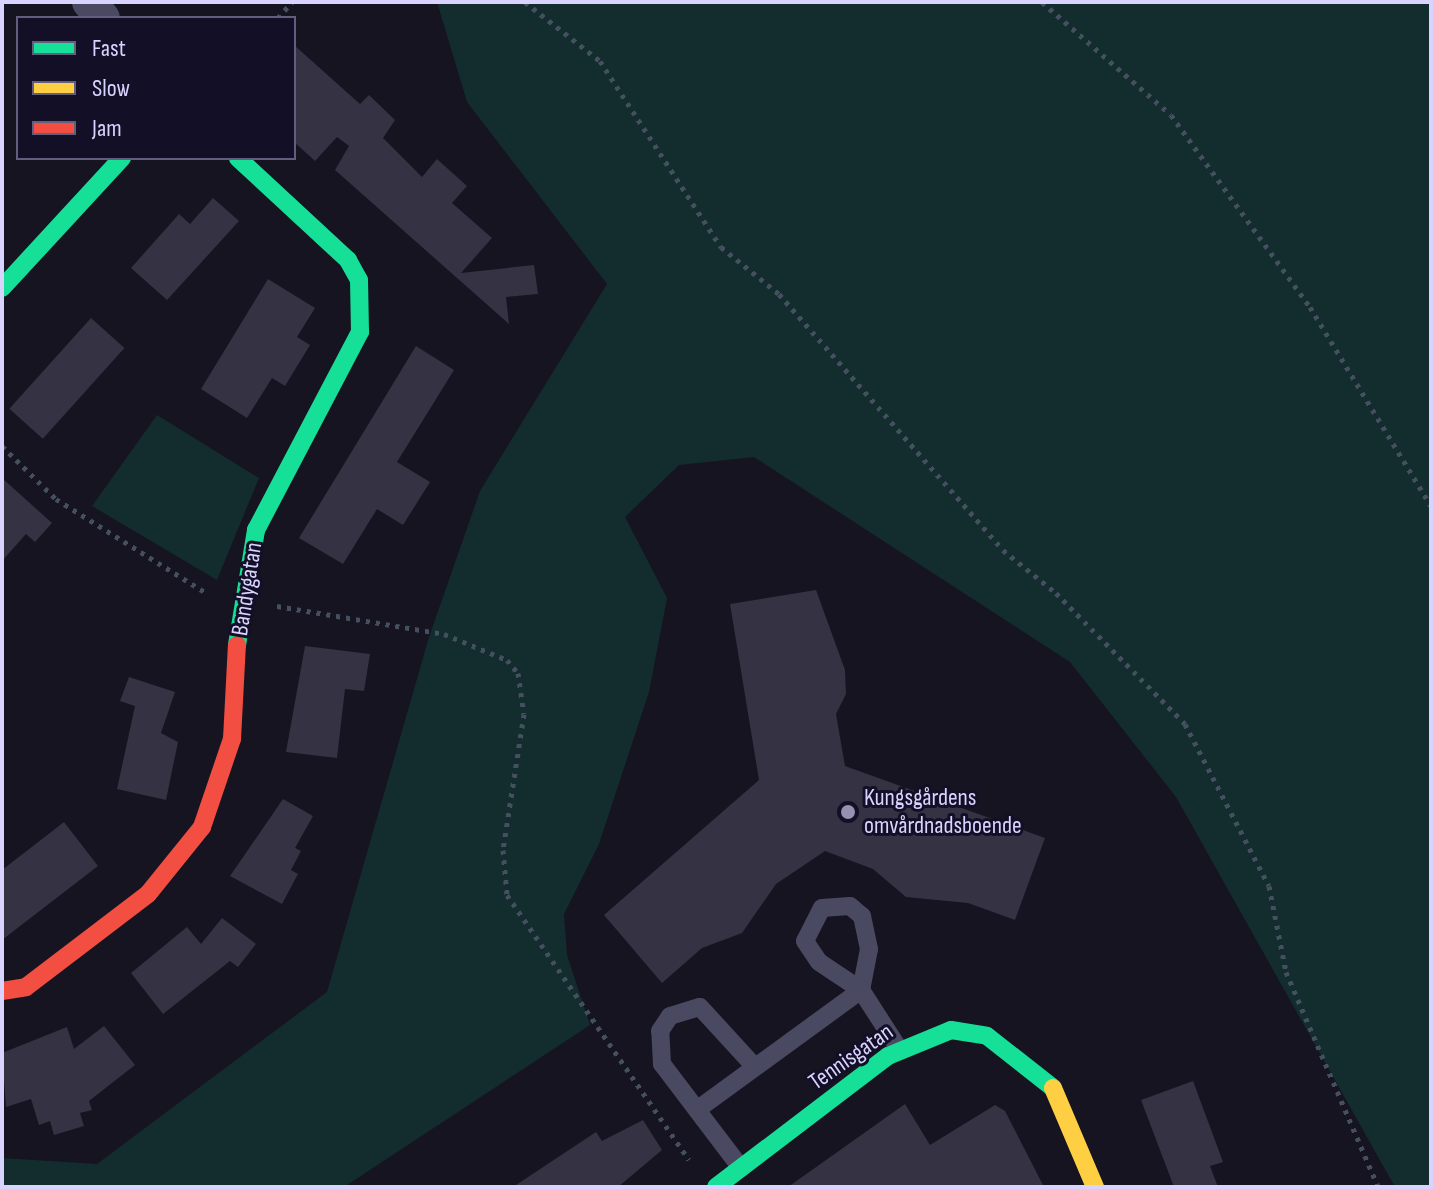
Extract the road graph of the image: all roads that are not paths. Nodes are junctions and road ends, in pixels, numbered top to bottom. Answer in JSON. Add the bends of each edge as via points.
{"nodes":[{"id":1,"x":120,"y":160,"type":"edge"},
{"id":2,"x":240,"y":160,"type":"edge"},
{"id":3,"x":2,"y":288,"type":"edge"},
{"id":4,"x":861,"y":990,"type":"junction"},
{"id":5,"x":2,"y":991,"type":"edge"},
{"id":6,"x":899,"y":1049,"type":"junction"},
{"id":7,"x":755,"y":1067,"type":"junction"},
{"id":8,"x":698,"y":1109,"type":"junction"},
{"id":9,"x":741,"y":1168,"type":"junction"},
{"id":10,"x":716,"y":1187,"type":"edge"},
{"id":11,"x":1095,"y":1187,"type":"edge"}],
"edges":[{"from":1,"to":3,"type":"street"},
{"from":2,"to":5,"type":"street","name":"Bandygatan","via":[[348,260],[363,305],[347,368],[273,487],[240,599],[232,739],[202,827],[148,894],[26,987]]},
{"from":4,"to":4,"type":"lane","via":[[869,949],[862,916],[850,906],[822,908],[805,941],[819,962]]},
{"from":4,"to":6,"type":"lane"},
{"from":4,"to":7,"type":"lane"},
{"from":6,"to":9,"type":"street","name":"Tennisgatan"},
{"from":6,"to":11,"type":"street","name":"Tennisgatan","via":[[951,1030],[987,1036],[1023,1055],[1063,1102]]},
{"from":7,"to":8,"type":"lane"},
{"from":7,"to":8,"type":"lane","via":[[709,1012],[684,1008],[670,1016],[660,1031],[662,1064]]},
{"from":8,"to":9,"type":"lane"},
{"from":9,"to":10,"type":"street","name":"Tennisgatan"}]}
